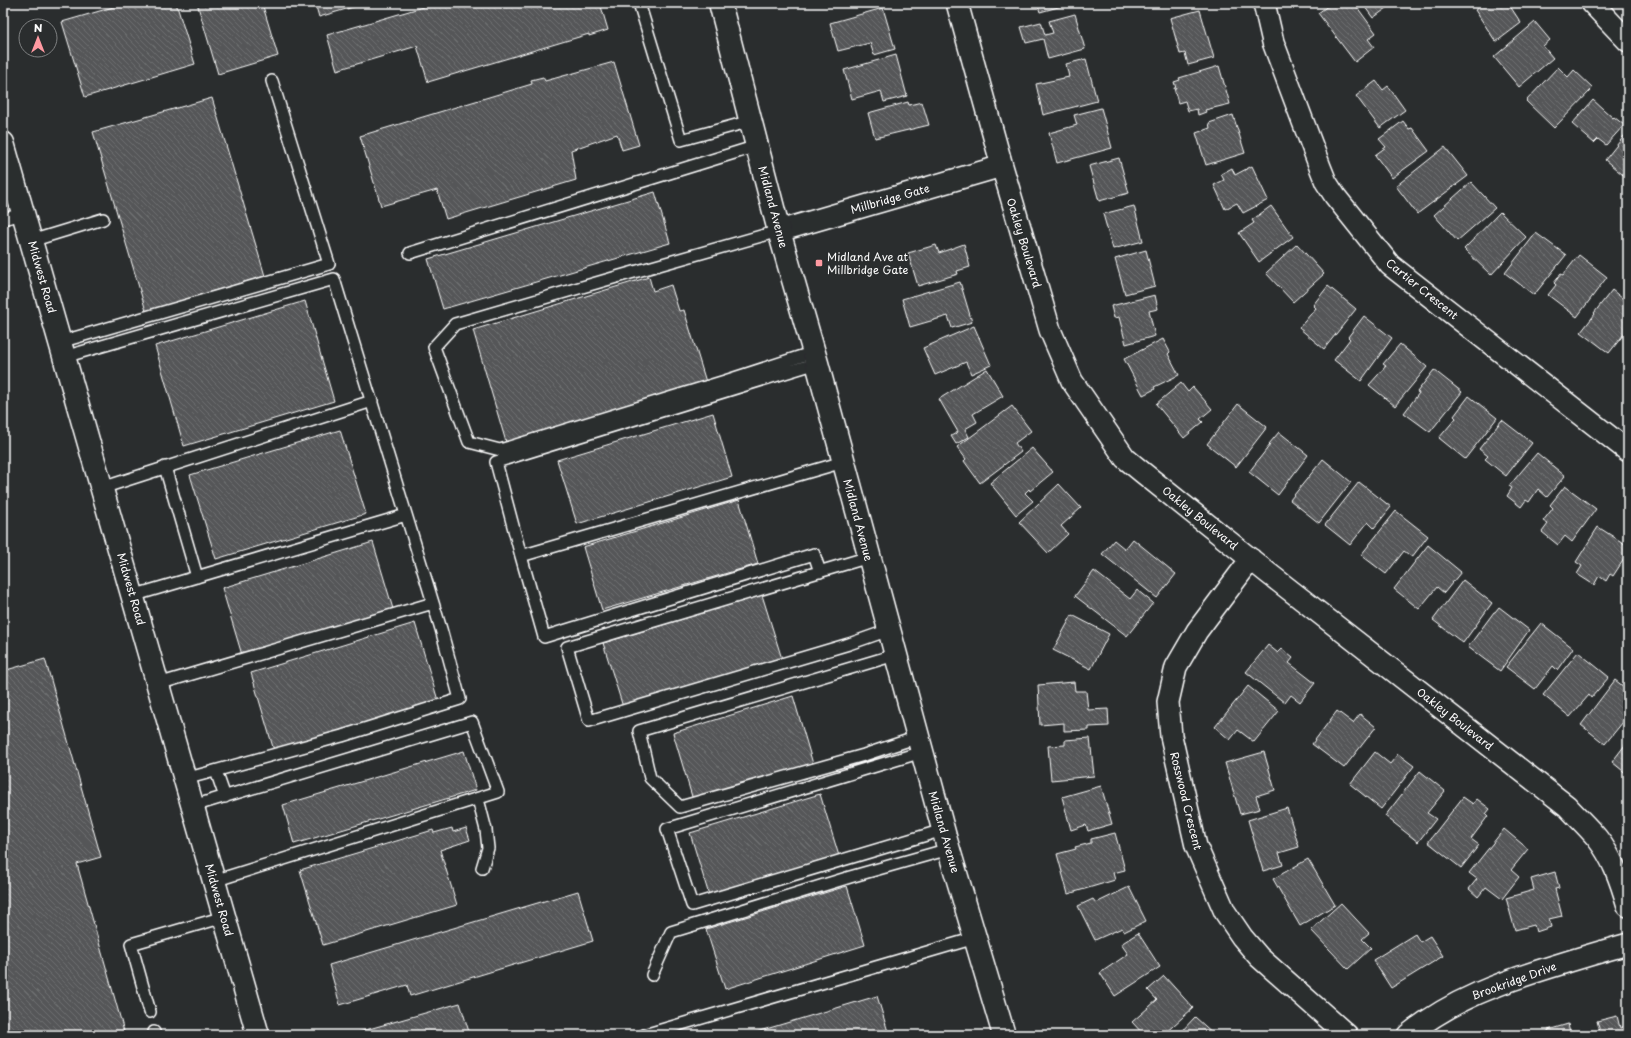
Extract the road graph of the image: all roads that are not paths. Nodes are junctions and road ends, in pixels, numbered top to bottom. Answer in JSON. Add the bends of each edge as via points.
{"nodes":[{"id":1,"x":639,"y":3,"type":"edge"},
{"id":2,"x":720,"y":3,"type":"edge"},
{"id":3,"x":957,"y":3,"type":"edge"},
{"id":4,"x":1264,"y":3,"type":"edge"},
{"id":5,"x":1592,"y":3,"type":"edge"},
{"id":6,"x":1628,"y":41,"type":"edge"},
{"id":7,"x":272,"y":81,"type":"dead end"},
{"id":8,"x":750,"y":122,"type":"junction"},
{"id":9,"x":3,"y":143,"type":"edge"},
{"id":10,"x":757,"y":146,"type":"junction"},
{"id":11,"x":1002,"y":166,"type":"junction"},
{"id":12,"x":13,"y":216,"type":"edge"},
{"id":13,"x":103,"y":218,"type":"dead end"},
{"id":14,"x":779,"y":232,"type":"junction"},
{"id":15,"x":31,"y":241,"type":"junction"},
{"id":16,"x":410,"y":253,"type":"dead end"},
{"id":17,"x":121,"y":324,"type":"junction"},
{"id":18,"x":126,"y":339,"type":"junction"},
{"id":19,"x":62,"y":349,"type":"junction"},
{"id":20,"x":815,"y":358,"type":"junction"},
{"id":21,"x":372,"y":401,"type":"junction"},
{"id":22,"x":1628,"y":451,"type":"edge"},
{"id":23,"x":843,"y":462,"type":"junction"},
{"id":24,"x":165,"y":467,"type":"junction"},
{"id":25,"x":102,"y":488,"type":"junction"},
{"id":26,"x":406,"y":515,"type":"junction"},
{"id":27,"x":520,"y":556,"type":"junction"},
{"id":28,"x":869,"y":557,"type":"junction"},
{"id":29,"x":1251,"y":559,"type":"junction"},
{"id":30,"x":820,"y":572,"type":"junction"},
{"id":31,"x":197,"y":577,"type":"junction"},
{"id":32,"x":132,"y":596,"type":"junction"},
{"id":33,"x":433,"y":603,"type":"junction"},
{"id":34,"x":889,"y":630,"type":"junction"},
{"id":35,"x":895,"y":655,"type":"junction"},
{"id":36,"x":158,"y":684,"type":"junction"},
{"id":37,"x":920,"y":744,"type":"junction"},
{"id":38,"x":216,"y":771,"type":"junction"},
{"id":39,"x":185,"y":779,"type":"junction"},
{"id":40,"x":225,"y":797,"type":"junction"},
{"id":41,"x":478,"y":799,"type":"junction"},
{"id":42,"x":193,"y":806,"type":"junction"},
{"id":43,"x":946,"y":839,"type":"junction"},
{"id":44,"x":482,"y":868,"type":"dead end"},
{"id":45,"x":214,"y":881,"type":"junction"},
{"id":46,"x":1628,"y":906,"type":"edge"},
{"id":47,"x":224,"y":917,"type":"junction"},
{"id":48,"x":975,"y":938,"type":"junction"},
{"id":49,"x":1628,"y":944,"type":"edge"},
{"id":50,"x":652,"y":975,"type":"dead end"},
{"id":51,"x":150,"y":1012,"type":"dead end"},
{"id":52,"x":258,"y":1035,"type":"edge"},
{"id":53,"x":644,"y":1035,"type":"edge"},
{"id":54,"x":1004,"y":1035,"type":"edge"},
{"id":55,"x":1347,"y":1035,"type":"edge"},
{"id":56,"x":1408,"y":1035,"type":"edge"}],
"edges":[{"from":1,"to":8,"type":"lane","via":[[681,140]]},
{"from":2,"to":8,"type":"main road","name":"Midland Avenue"},
{"from":3,"to":11,"type":"street","name":"Oakley Boulevard"},
{"from":4,"to":22,"type":"street","name":"Cartier Crescent","via":[[1273,42],[1326,182],[1390,265]]},
{"from":5,"to":6,"type":"street"},
{"from":7,"to":17,"type":"lane","via":[[329,264]]},
{"from":8,"to":10,"type":"main road","name":"Midland Avenue"},
{"from":9,"to":12,"type":"main road","name":"Midwest Road"},
{"from":10,"to":14,"type":"main road","name":"Midland Avenue"},
{"from":10,"to":16,"type":"lane"},
{"from":11,"to":14,"type":"street","name":"Millbridge Gate"},
{"from":11,"to":29,"type":"street","name":"Oakley Boulevard","via":[[1050,330],[1072,381],[1125,458]]},
{"from":12,"to":15,"type":"main road","name":"Midwest Road"},
{"from":13,"to":15,"type":"lane"},
{"from":14,"to":20,"type":"main road","name":"Midland Avenue"},
{"from":14,"to":20,"type":"lane","via":[[455,324],[434,347],[469,442],[500,450],[725,381]]},
{"from":15,"to":19,"type":"main road","name":"Midwest Road"},
{"from":17,"to":18,"type":"lane"},
{"from":17,"to":19,"type":"lane"},
{"from":18,"to":19,"type":"lane"},
{"from":18,"to":21,"type":"lane","via":[[334,279]]},
{"from":19,"to":25,"type":"main road","name":"Midwest Road"},
{"from":20,"to":23,"type":"main road","name":"Midland Avenue"},
{"from":20,"to":27,"type":"lane","via":[[496,462]]},
{"from":21,"to":24,"type":"lane"},
{"from":21,"to":26,"type":"lane"},
{"from":23,"to":27,"type":"lane"},
{"from":23,"to":28,"type":"main road","name":"Midland Avenue"},
{"from":24,"to":25,"type":"lane"},
{"from":24,"to":31,"type":"lane"},
{"from":25,"to":32,"type":"main road","name":"Midwest Road"},
{"from":26,"to":31,"type":"lane"},
{"from":26,"to":33,"type":"lane"},
{"from":27,"to":30,"type":"lane","via":[[544,637],[814,554]]},
{"from":28,"to":30,"type":"lane"},
{"from":28,"to":34,"type":"main road","name":"Midland Avenue"},
{"from":29,"to":46,"type":"street","name":"Oakley Boulevard","via":[[1567,806],[1597,838],[1607,853]]},
{"from":29,"to":55,"type":"street","name":"Rosswood Crescent","via":[[1197,631],[1176,667],[1168,702],[1171,736],[1196,846],[1226,912],[1259,957]]},
{"from":30,"to":34,"type":"lane","via":[[567,647],[590,721]]},
{"from":31,"to":32,"type":"lane"},
{"from":32,"to":36,"type":"main road","name":"Midwest Road"},
{"from":33,"to":36,"type":"lane"},
{"from":33,"to":38,"type":"lane","via":[[460,699],[342,736]]},
{"from":34,"to":35,"type":"main road","name":"Midland Avenue"},
{"from":35,"to":37,"type":"main road","name":"Midland Avenue"},
{"from":35,"to":37,"type":"lane","via":[[639,732],[650,778],[680,807],[864,755]]},
{"from":36,"to":39,"type":"main road","name":"Midwest Road"},
{"from":37,"to":43,"type":"main road","name":"Midland Avenue"},
{"from":37,"to":43,"type":"lane","via":[[667,828],[692,905]]},
{"from":38,"to":39,"type":"lane"},
{"from":38,"to":40,"type":"lane"},
{"from":39,"to":42,"type":"main road","name":"Midwest Road"},
{"from":40,"to":41,"type":"lane","via":[[472,722],[498,792]]},
{"from":40,"to":42,"type":"lane"},
{"from":41,"to":44,"type":"lane","via":[[488,848]]},
{"from":41,"to":45,"type":"lane"},
{"from":42,"to":45,"type":"main road","name":"Midwest Road"},
{"from":43,"to":48,"type":"main road","name":"Midland Avenue"},
{"from":43,"to":50,"type":"lane","via":[[850,877],[671,932]]},
{"from":45,"to":47,"type":"main road","name":"Midwest Road"},
{"from":47,"to":51,"type":"lane","via":[[131,944]]},
{"from":47,"to":52,"type":"main road","name":"Midwest Road"},
{"from":48,"to":53,"type":"lane"},
{"from":48,"to":54,"type":"main road","name":"Midland Avenue"},
{"from":49,"to":56,"type":"street","name":"Brookridge Drive","via":[[1487,988],[1448,1008]]}]}
